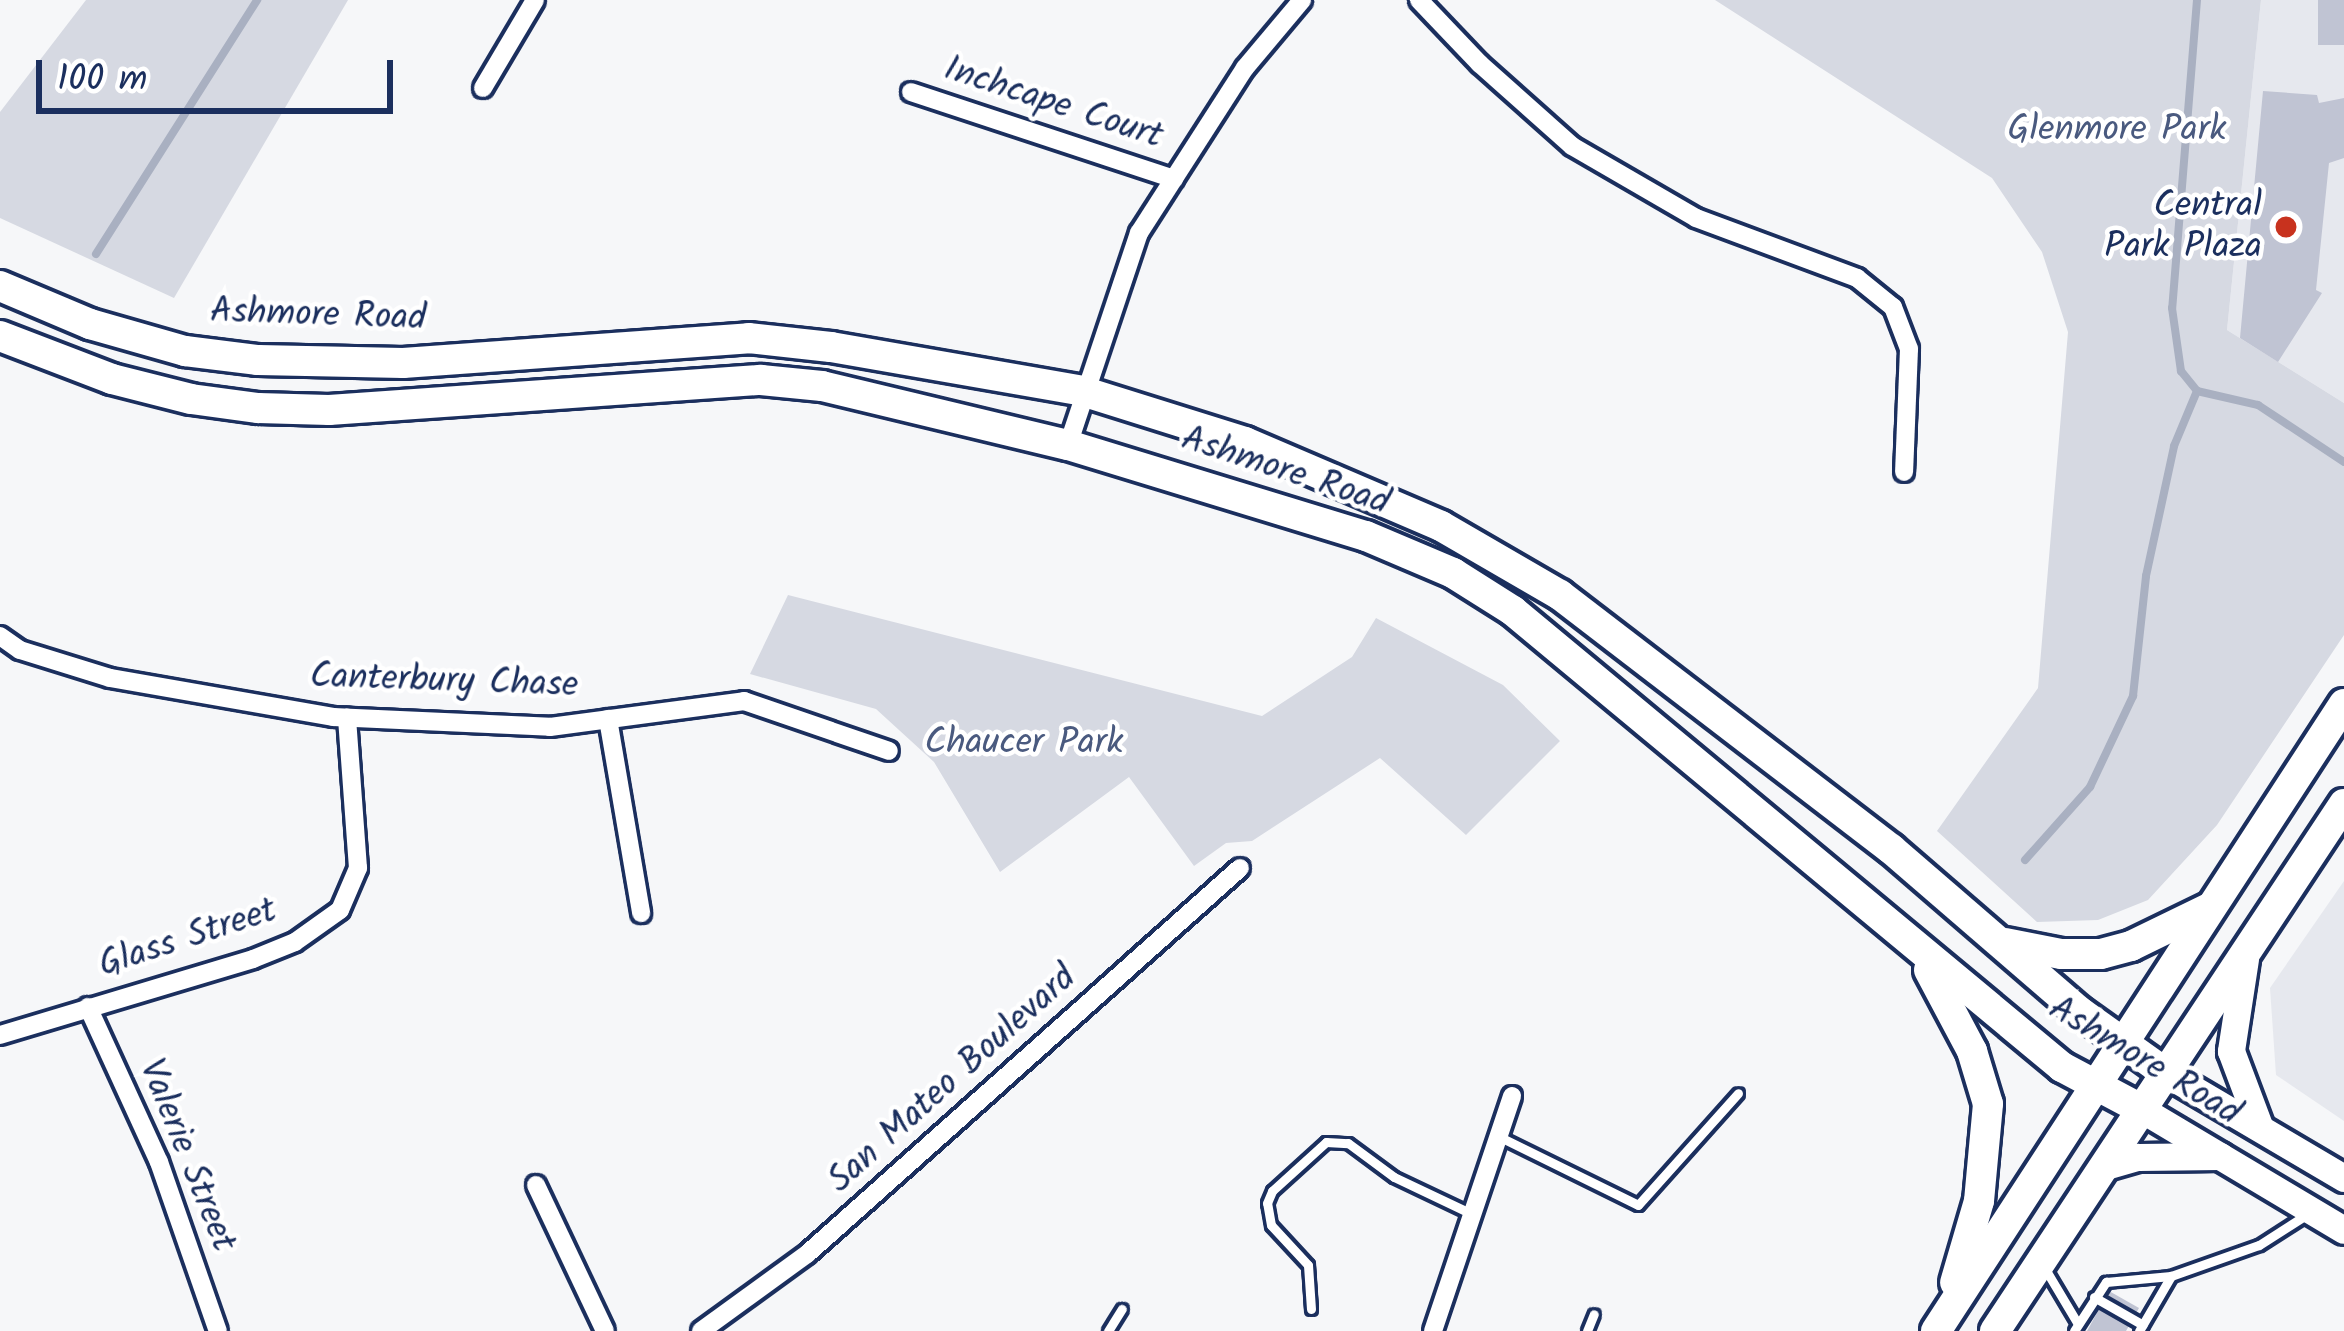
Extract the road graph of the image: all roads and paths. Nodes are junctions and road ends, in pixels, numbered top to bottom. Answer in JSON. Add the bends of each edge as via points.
{"nodes":[{"id":1,"x":535,"y":0,"type":"edge"},
{"id":2,"x":1302,"y":0,"type":"edge"},
{"id":3,"x":1419,"y":0,"type":"edge"},
{"id":4,"x":483,"y":88,"type":"dead end"},
{"id":5,"x":911,"y":92,"type":"dead end"},
{"id":6,"x":1174,"y":179,"type":"junction"},
{"id":7,"x":0,"y":286,"type":"edge"},
{"id":8,"x":0,"y":336,"type":"edge"},
{"id":9,"x":1082,"y":391,"type":"junction"},
{"id":10,"x":1068,"y":445,"type":"junction"},
{"id":11,"x":1904,"y":472,"type":"dead end"},
{"id":12,"x":0,"y":636,"type":"edge"},
{"id":13,"x":2344,"y":704,"type":"edge"},
{"id":14,"x":347,"y":717,"type":"junction"},
{"id":15,"x":608,"y":719,"type":"junction"},
{"id":16,"x":889,"y":751,"type":"dead end"},
{"id":17,"x":2344,"y":804,"type":"edge"},
{"id":18,"x":1240,"y":868,"type":"dead end"},
{"id":19,"x":2214,"y":905,"type":"junction"},
{"id":20,"x":640,"y":913,"type":"dead end"},
{"id":21,"x":1999,"y":942,"type":"junction"},
{"id":22,"x":2247,"y":948,"type":"junction"},
{"id":23,"x":1916,"y":950,"type":"junction"},
{"id":24,"x":88,"y":1007,"type":"junction"},
{"id":25,"x":0,"y":1035,"type":"edge"},
{"id":26,"x":2122,"y":1043,"type":"junction"},
{"id":27,"x":2164,"y":1072,"type":"junction"},
{"id":28,"x":2093,"y":1085,"type":"junction"},
{"id":29,"x":1738,"y":1094,"type":"dead end"},
{"id":30,"x":1512,"y":1096,"type":"dead end"},
{"id":31,"x":2140,"y":1109,"type":"junction"},
{"id":32,"x":2260,"y":1128,"type":"junction"},
{"id":33,"x":1498,"y":1136,"type":"junction"},
{"id":34,"x":2224,"y":1156,"type":"junction"},
{"id":35,"x":2102,"y":1167,"type":"junction"},
{"id":36,"x":2344,"y":1178,"type":"edge"},
{"id":37,"x":536,"y":1185,"type":"dead end"},
{"id":38,"x":2316,"y":1209,"type":"junction"},
{"id":39,"x":1472,"y":1214,"type":"junction"},
{"id":40,"x":2344,"y":1230,"type":"edge"},
{"id":41,"x":2040,"y":1261,"type":"junction"},
{"id":42,"x":2170,"y":1276,"type":"junction"},
{"id":43,"x":2095,"y":1297,"type":"junction"},
{"id":44,"x":1122,"y":1309,"type":"dead end"},
{"id":45,"x":1311,"y":1309,"type":"dead end"},
{"id":46,"x":1594,"y":1314,"type":"dead end"},
{"id":47,"x":1941,"y":1322,"type":"edge"},
{"id":48,"x":2076,"y":1328,"type":"edge"},
{"id":49,"x":2141,"y":1328,"type":"edge"},
{"id":50,"x":218,"y":1331,"type":"edge"},
{"id":51,"x":605,"y":1331,"type":"edge"},
{"id":52,"x":701,"y":1331,"type":"edge"},
{"id":53,"x":1108,"y":1331,"type":"edge"},
{"id":54,"x":1433,"y":1331,"type":"edge"},
{"id":55,"x":1588,"y":1331,"type":"edge"},
{"id":56,"x":1995,"y":1331,"type":"edge"}],
"edges":[{"from":1,"to":4,"type":"street"},
{"from":2,"to":6,"type":"street","via":[[1245,68]]},
{"from":3,"to":11,"type":"street","via":[[1572,146],[1696,218],[1857,278],[1893,307],[1909,350]]},
{"from":5,"to":6,"type":"street","name":"Inchcape Court"},
{"from":6,"to":9,"type":"street","via":[[1139,233]]},
{"from":7,"to":9,"type":"main road","name":"Ashmore Road","via":[[90,324],[185,351],[258,360],[403,363],[748,338],[881,353]]},
{"from":8,"to":10,"type":"main road","name":"Ashmore Road","via":[[112,379],[258,407],[329,410],[761,380],[897,400]]},
{"from":9,"to":10,"type":"street"},
{"from":9,"to":21,"type":"main road","name":"Ashmore Road","via":[[1245,442],[1383,499],[1560,595]]},
{"from":10,"to":23,"type":"main road","name":"Ashmore Road","via":[[1366,536],[1453,573],[1513,611]]},
{"from":12,"to":14,"type":"street","name":"Canterbury Chase","via":[[110,678]]},
{"from":13,"to":19,"type":"main road"},
{"from":14,"to":15,"type":"street","name":"Canterbury Chase","via":[[550,727]]},
{"from":14,"to":24,"type":"street","name":"Glass Street","via":[[358,868],[340,910],[253,959]]},
{"from":15,"to":16,"type":"street","name":"Canterbury Chase","via":[[743,701]]},
{"from":15,"to":20,"type":"street"},
{"from":17,"to":22,"type":"main road"},
{"from":18,"to":52,"type":"street","name":"San Mateo Boulevard","via":[[807,1254]]},
{"from":19,"to":21,"type":"main road","via":[[2101,954]]},
{"from":19,"to":26,"type":"main road"},
{"from":21,"to":26,"type":"main road","name":"Ashmore Road"},
{"from":22,"to":27,"type":"main road"},
{"from":22,"to":32,"type":"main road","via":[[2231,1051]]},
{"from":23,"to":28,"type":"main road","name":"Ashmore Road"},
{"from":23,"to":47,"type":"main road","via":[[1961,1025],[1988,1104],[1978,1201]]},
{"from":24,"to":25,"type":"street","name":"Glass Street"},
{"from":24,"to":50,"type":"street","name":"Valerie Street","via":[[158,1162]]},
{"from":26,"to":27,"type":"main road","name":"Ashmore Road"},
{"from":26,"to":28,"type":"main road"},
{"from":27,"to":31,"type":"main road"},
{"from":27,"to":32,"type":"main road","name":"Ashmore Road"},
{"from":28,"to":31,"type":"main road","name":"Ashmore Road"},
{"from":28,"to":47,"type":"main road"},
{"from":29,"to":33,"type":"lane","via":[[1638,1205]]},
{"from":30,"to":33,"type":"street"},
{"from":31,"to":34,"type":"main road","name":"Ashmore Road"},
{"from":31,"to":35,"type":"main road"},
{"from":32,"to":36,"type":"main road","name":"Ashmore Road"},
{"from":33,"to":39,"type":"street"},
{"from":34,"to":35,"type":"main road","via":[[2138,1157]]},
{"from":34,"to":38,"type":"main road","name":"Ashmore Road"},
{"from":35,"to":41,"type":"main road"},
{"from":37,"to":51,"type":"street"},
{"from":38,"to":40,"type":"main road","name":"Ashmore Road"},
{"from":38,"to":42,"type":"lane","via":[[2259,1245]]},
{"from":39,"to":45,"type":"lane","via":[[1394,1177],[1348,1143],[1326,1142],[1267,1204],[1271,1225],[1308,1265]]},
{"from":39,"to":54,"type":"street"},
{"from":41,"to":48,"type":"lane"},
{"from":41,"to":56,"type":"main road"},
{"from":42,"to":43,"type":"lane","via":[[2119,1277]]},
{"from":42,"to":49,"type":"lane"},
{"from":43,"to":48,"type":"lane"},
{"from":43,"to":49,"type":"lane"},
{"from":44,"to":53,"type":"lane"},
{"from":46,"to":55,"type":"lane"}]}
